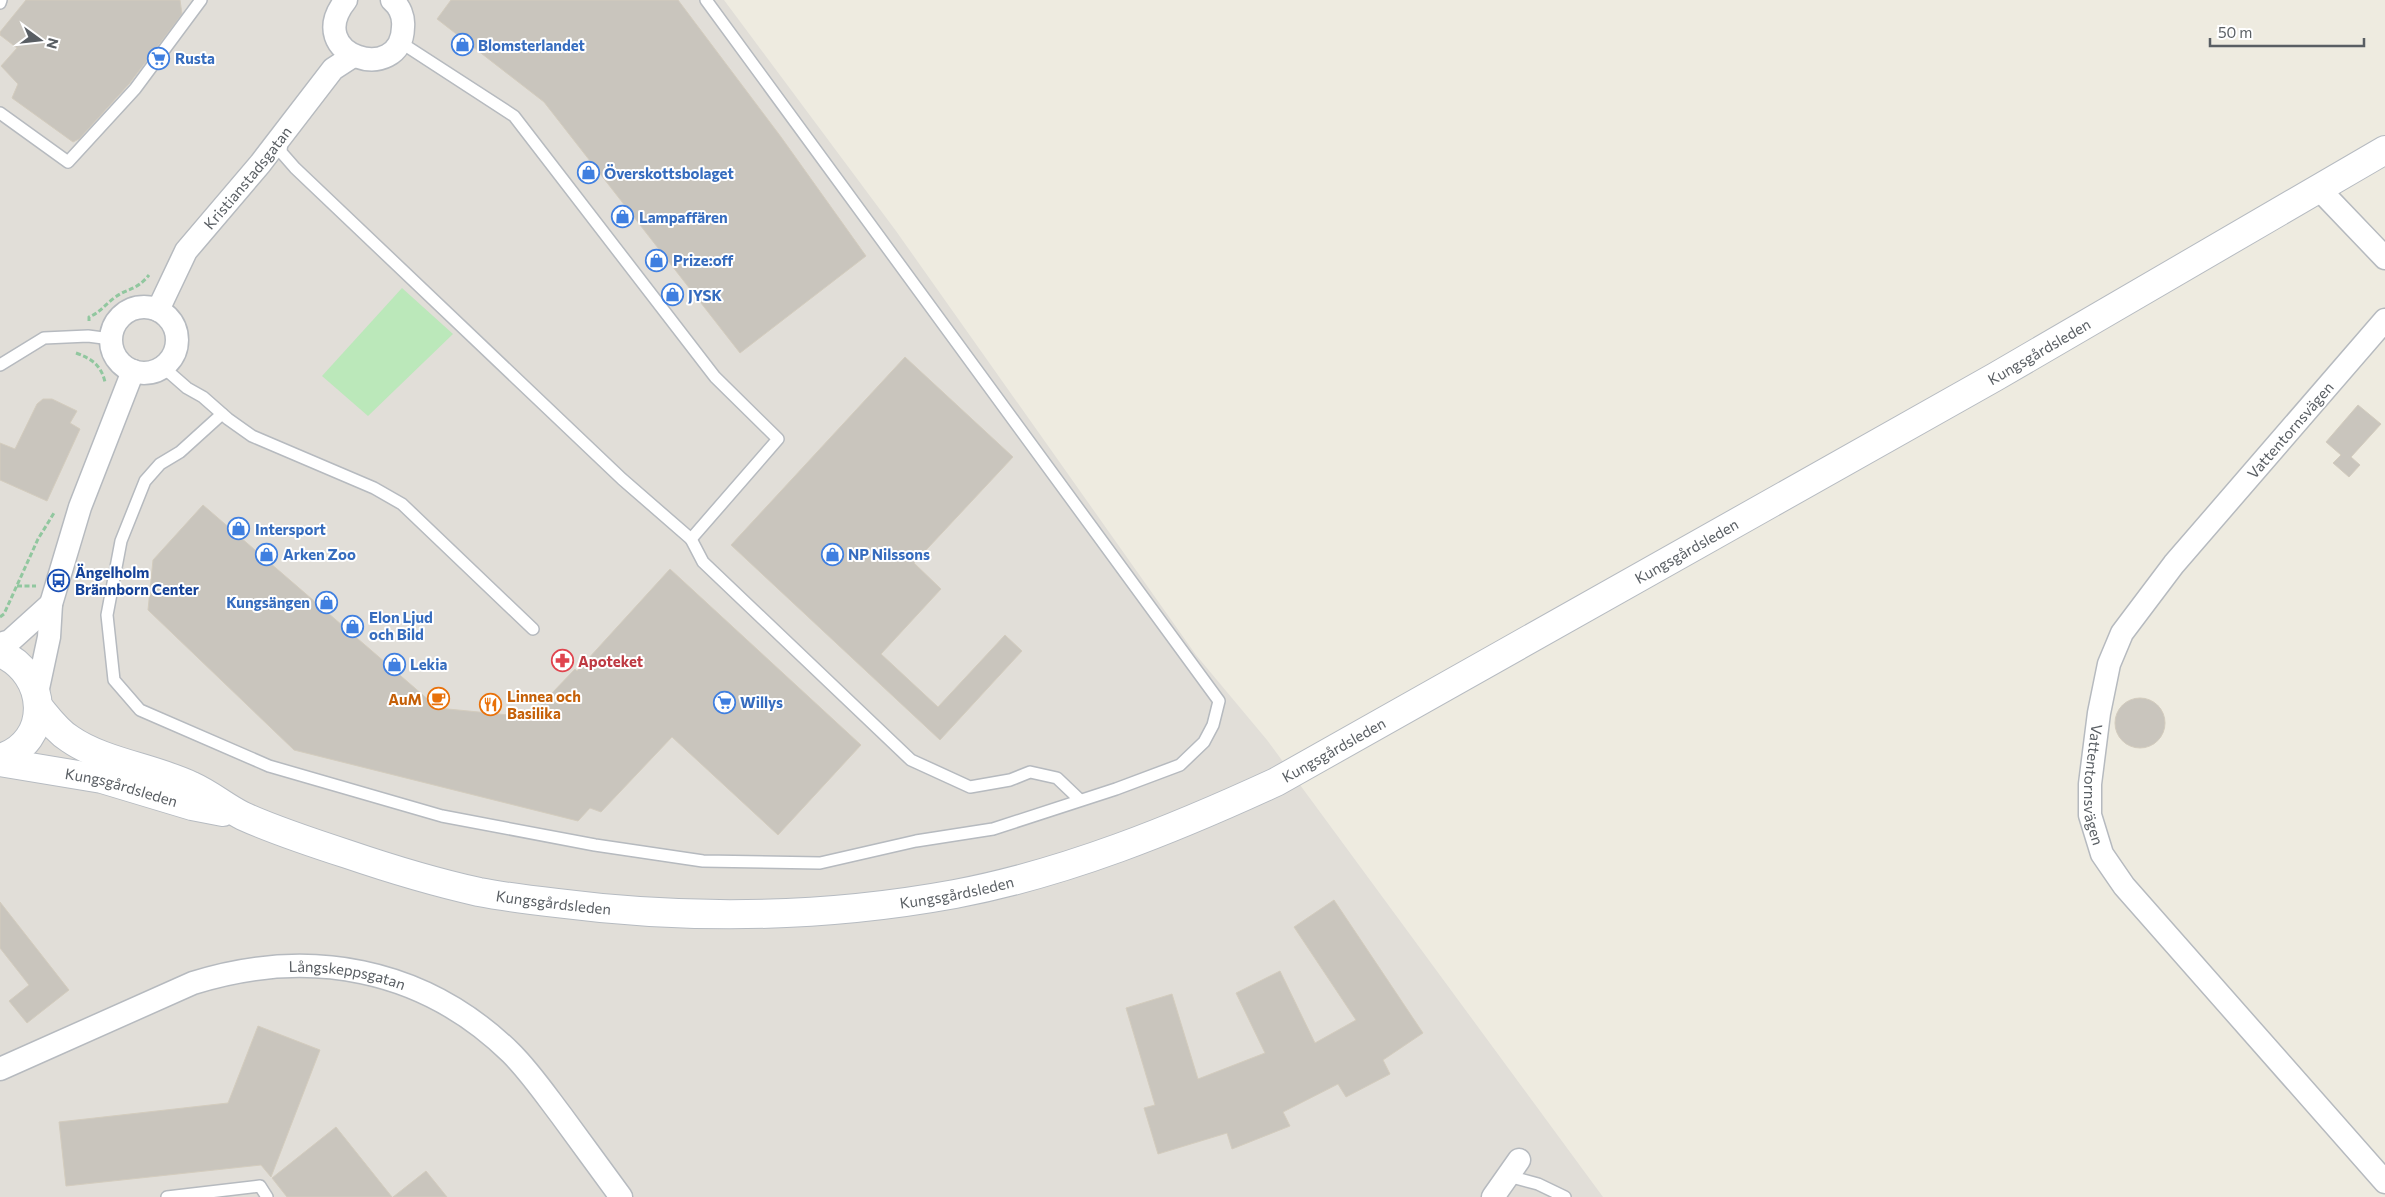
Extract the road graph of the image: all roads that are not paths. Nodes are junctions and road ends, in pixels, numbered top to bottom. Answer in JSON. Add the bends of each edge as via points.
{"nodes":[{"id":1,"x":201,"y":0,"type":"edge"},
{"id":2,"x":392,"y":0,"type":"edge"},
{"id":3,"x":706,"y":0,"type":"edge"},
{"id":4,"x":338,"y":3,"type":"edge"},
{"id":5,"x":400,"y":42,"type":"junction"},
{"id":6,"x":353,"y":56,"type":"junction"},
{"id":7,"x":0,"y":113,"type":"edge"},
{"id":8,"x":283,"y":132,"type":"junction"},
{"id":9,"x":2385,"y":134,"type":"edge"},
{"id":10,"x":2385,"y":150,"type":"edge"},
{"id":11,"x":260,"y":164,"type":"junction"},
{"id":12,"x":295,"y":168,"type":"junction"},
{"id":13,"x":2319,"y":189,"type":"junction"},
{"id":14,"x":2385,"y":258,"type":"edge"},
{"id":15,"x":158,"y":310,"type":"junction"},
{"id":16,"x":2385,"y":320,"type":"edge"},
{"id":17,"x":111,"y":339,"type":"junction"},
{"id":18,"x":0,"y":365,"type":"edge"},
{"id":19,"x":163,"y":367,"type":"junction"},
{"id":20,"x":133,"y":371,"type":"junction"},
{"id":21,"x":222,"y":414,"type":"junction"},
{"id":22,"x":691,"y":539,"type":"junction"},
{"id":23,"x":51,"y":604,"type":"junction"},
{"id":24,"x":533,"y":629,"type":"dead end"},
{"id":25,"x":0,"y":644,"type":"edge"},
{"id":26,"x":0,"y":653,"type":"edge"},
{"id":27,"x":38,"y":699,"type":"junction"},
{"id":28,"x":0,"y":758,"type":"edge"},
{"id":29,"x":0,"y":762,"type":"edge"},
{"id":30,"x":1079,"y":799,"type":"junction"},
{"id":31,"x":242,"y":816,"type":"junction"},
{"id":32,"x":0,"y":1069,"type":"edge"},
{"id":33,"x":1513,"y":1168,"type":"joint"},
{"id":34,"x":2385,"y":1182,"type":"edge"},
{"id":35,"x":167,"y":1197,"type":"edge"},
{"id":36,"x":267,"y":1197,"type":"edge"},
{"id":37,"x":621,"y":1197,"type":"edge"},
{"id":38,"x":1493,"y":1197,"type":"edge"},
{"id":39,"x":1564,"y":1197,"type":"edge"}],
"edges":[{"from":1,"to":7,"type":"lane","via":[[135,89],[68,162]]},
{"from":2,"to":5,"type":"street","via":[[401,12],[403,22]]},
{"from":3,"to":30,"type":"lane","via":[[1219,701],[1213,725],[1204,742],[1180,765]]},
{"from":4,"to":6,"type":"street","via":[[335,19],[338,40]]},
{"from":5,"to":6,"type":"street","via":[[394,50],[374,60]]},
{"from":5,"to":22,"type":"lane","via":[[514,116],[715,378],[778,439]]},
{"from":6,"to":8,"type":"street","name":"Kristianstadsgatan","via":[[334,69]]},
{"from":8,"to":11,"type":"street","name":"Kristianstadsgatan"},
{"from":8,"to":12,"type":"lane","via":[[281,152]]},
{"from":9,"to":13,"type":"main road","name":"Kungsgårdsleden"},
{"from":10,"to":13,"type":"main road","name":"Kungsgårdsleden"},
{"from":11,"to":12,"type":"lane","via":[[280,159]]},
{"from":11,"to":15,"type":"street","name":"Kristianstadsgatan","via":[[186,251]]},
{"from":12,"to":22,"type":"lane","via":[[622,479]]},
{"from":13,"to":14,"type":"street"},
{"from":13,"to":31,"type":"main road","name":"Kungsgårdsleden","via":[[1996,378],[1276,782],[1195,820],[1053,870],[957,893],[860,908],[760,914],[671,914],[483,893],[409,875]]},
{"from":15,"to":17,"type":"street","via":[[140,307],[124,313],[113,327]]},
{"from":15,"to":19,"type":"street","via":[[171,321],[177,337],[174,354]]},
{"from":16,"to":34,"type":"street","name":"Vattentornsvägen","via":[[2174,564],[2122,633],[2109,664],[2099,713],[2090,784],[2090,815],[2102,854],[2124,886]]},
{"from":17,"to":18,"type":"lane","via":[[88,336],[44,338]]},
{"from":17,"to":20,"type":"street","via":[[116,358]]},
{"from":19,"to":20,"type":"street","via":[[147,373]]},
{"from":19,"to":21,"type":"lane"},
{"from":20,"to":23,"type":"street","via":[[80,507]]},
{"from":21,"to":24,"type":"lane","via":[[252,436],[374,488],[402,504]]},
{"from":21,"to":30,"type":"lane","via":[[180,452],[160,464],[145,481],[121,541],[107,615],[114,680],[140,710],[269,766],[442,816],[595,845],[703,861],[820,863],[916,841],[993,829]]},
{"from":22,"to":30,"type":"lane","via":[[703,562],[911,760],[970,786],[1010,780],[1030,772],[1057,778]]},
{"from":23,"to":25,"type":"street","via":[[10,641]]},
{"from":23,"to":27,"type":"street"},
{"from":26,"to":27,"type":"main road","name":"Kungsgårdsleden","via":[[23,667],[32,679]]},
{"from":27,"to":28,"type":"main road","via":[[32,732],[14,751]]},
{"from":27,"to":31,"type":"main road","name":"Kungsgårdsleden","via":[[56,727],[69,739],[192,786]]},
{"from":29,"to":31,"type":"main road","name":"Kungsgårdsleden","via":[[102,780],[192,806]]},
{"from":32,"to":37,"type":"street","name":"Långskeppsgatan","via":[[193,983],[222,974],[284,965],[347,969],[385,978],[436,998],[488,1032],[532,1076]]},
{"from":33,"to":38,"type":"street"},
{"from":33,"to":39,"type":"lane"},
{"from":35,"to":36,"type":"lane","via":[[260,1186]]}]}
